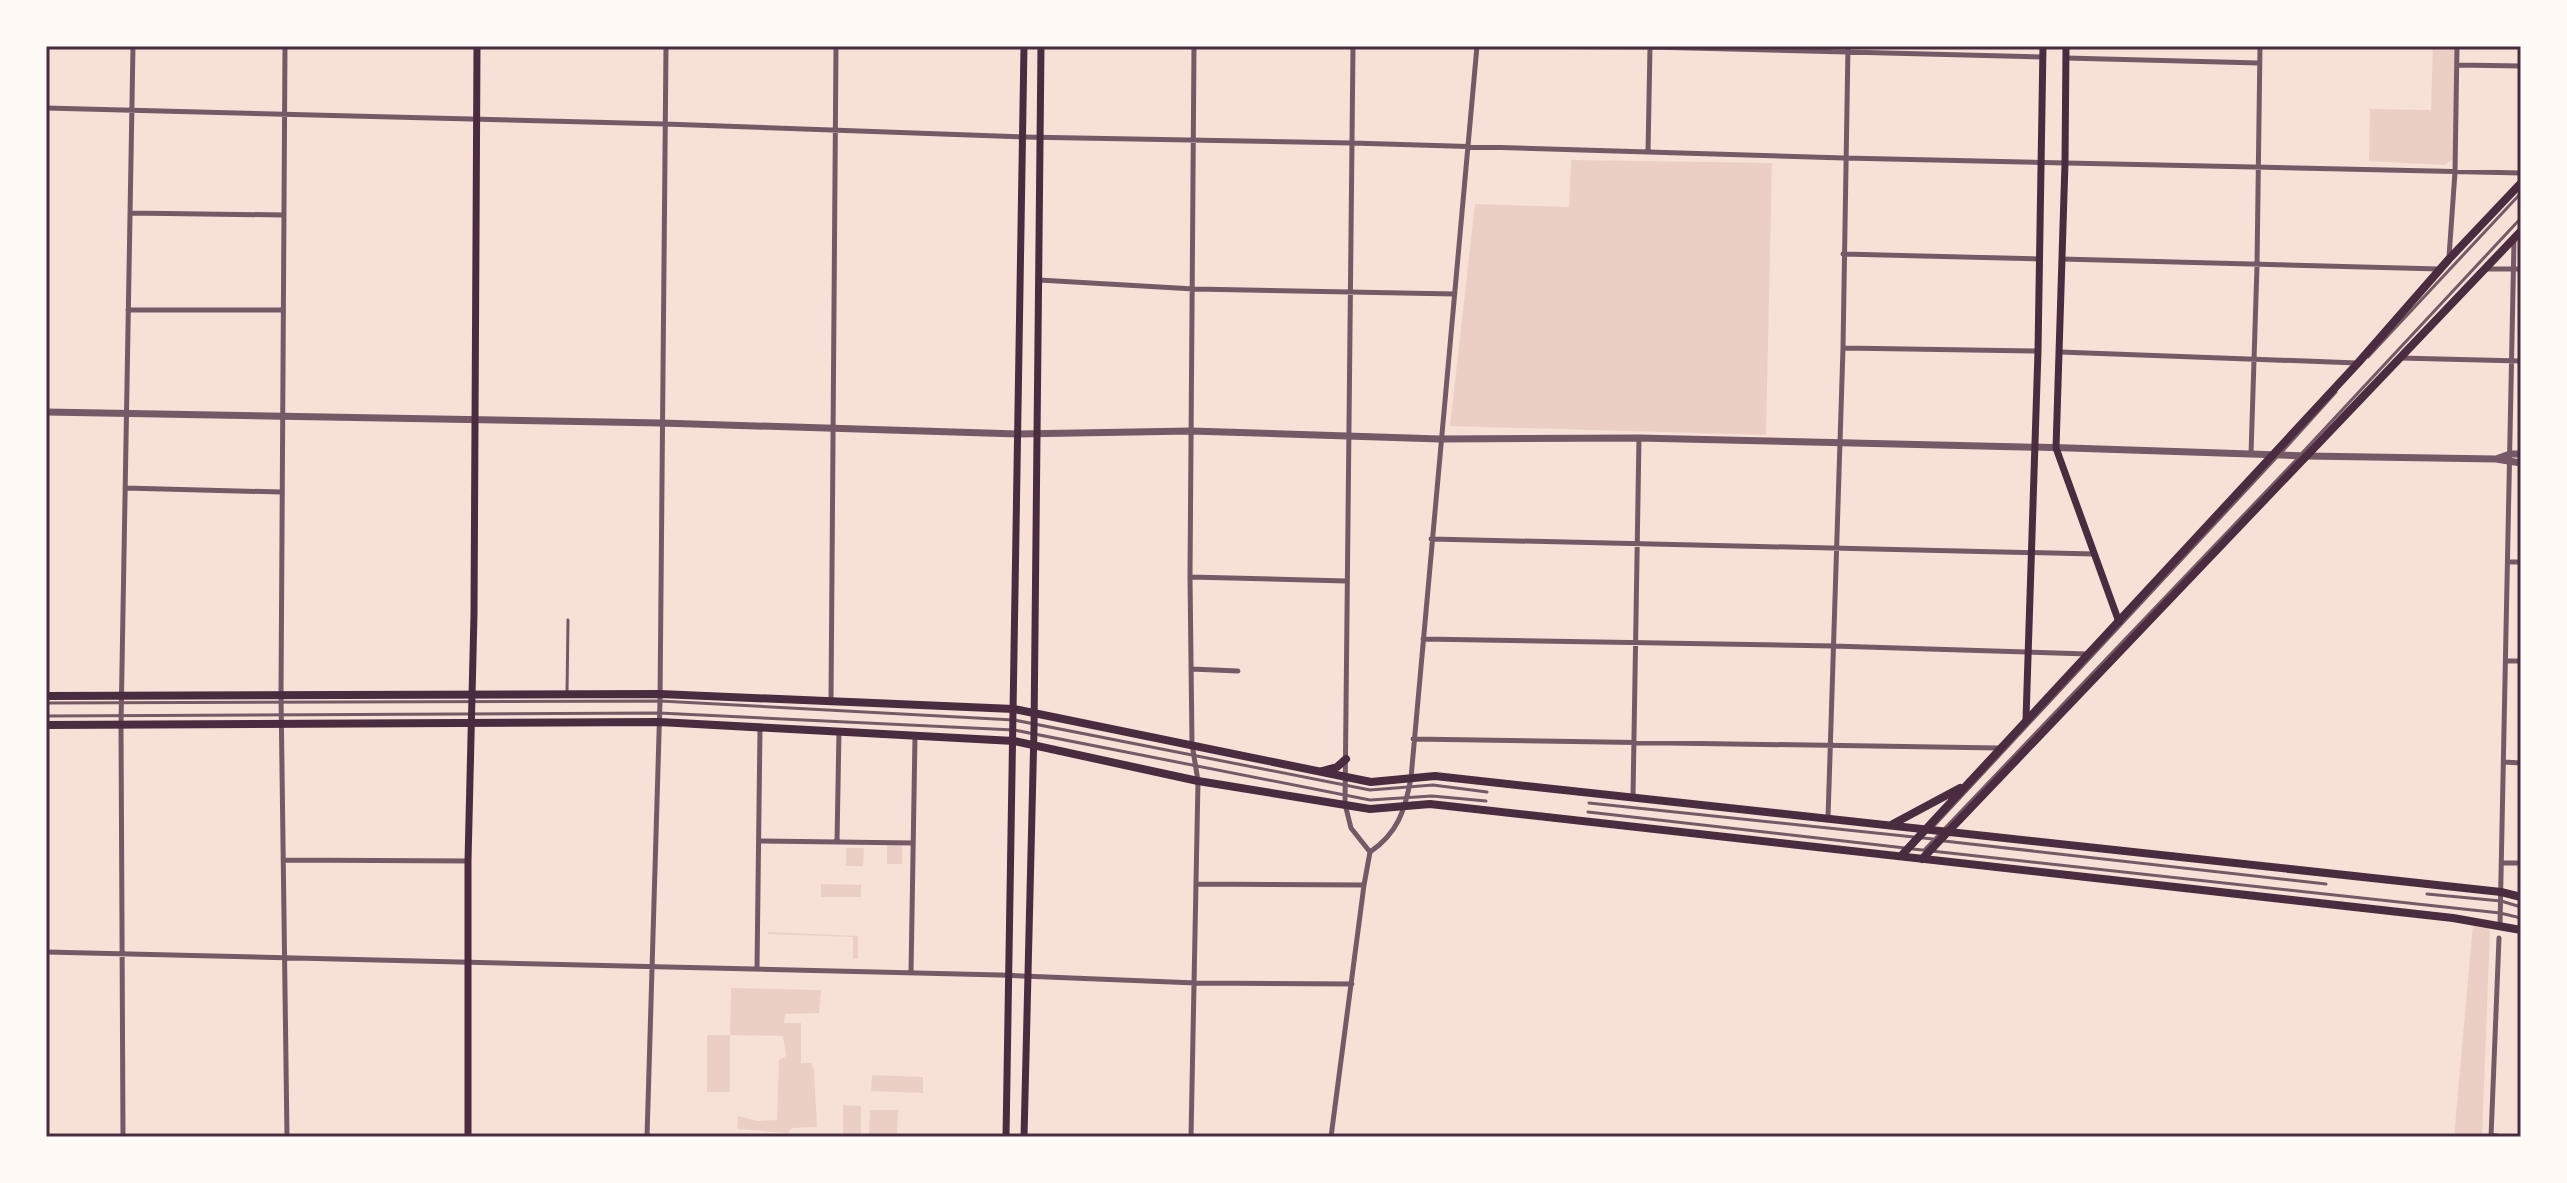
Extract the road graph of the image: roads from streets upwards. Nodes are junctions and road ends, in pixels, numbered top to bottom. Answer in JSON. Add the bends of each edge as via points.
{"nodes":[{"id":1,"x":133,"y":46,"type":"edge"},
{"id":2,"x":285,"y":46,"type":"edge"},
{"id":3,"x":477,"y":46,"type":"edge"},
{"id":4,"x":666,"y":46,"type":"edge"},
{"id":5,"x":836,"y":46,"type":"edge"},
{"id":6,"x":1024,"y":46,"type":"edge"},
{"id":7,"x":1041,"y":46,"type":"edge"},
{"id":8,"x":1194,"y":46,"type":"edge"},
{"id":9,"x":1353,"y":46,"type":"edge"},
{"id":10,"x":1477,"y":46,"type":"edge"},
{"id":11,"x":2043,"y":46,"type":"edge"},
{"id":12,"x":2066,"y":46,"type":"edge"},
{"id":13,"x":2260,"y":46,"type":"edge"},
{"id":14,"x":2457,"y":46,"type":"edge"},
{"id":15,"x":1650,"y":47,"type":"edge"},
{"id":16,"x":1848,"y":49,"type":"edge"},
{"id":17,"x":2043,"y":57,"type":"junction"},
{"id":18,"x":2066,"y":58,"type":"junction"},
{"id":19,"x":2259,"y":63,"type":"junction"},
{"id":20,"x":2457,"y":65,"type":"junction"},
{"id":21,"x":2521,"y":66,"type":"edge"},
{"id":22,"x":46,"y":108,"type":"edge"},
{"id":23,"x":132,"y":111,"type":"junction"},
{"id":24,"x":284,"y":115,"type":"junction"},
{"id":25,"x":477,"y":120,"type":"junction"},
{"id":26,"x":665,"y":124,"type":"junction"},
{"id":27,"x":836,"y":132,"type":"junction"},
{"id":28,"x":1023,"y":137,"type":"junction"},
{"id":29,"x":1040,"y":137,"type":"junction"},
{"id":30,"x":1193,"y":140,"type":"junction"},
{"id":31,"x":1352,"y":143,"type":"junction"},
{"id":32,"x":1468,"y":147,"type":"junction"},
{"id":33,"x":1648,"y":152,"type":"junction"},
{"id":34,"x":1844,"y":158,"type":"junction"},
{"id":35,"x":2042,"y":162,"type":"junction"},
{"id":36,"x":2065,"y":163,"type":"junction"},
{"id":37,"x":2258,"y":168,"type":"junction"},
{"id":38,"x":2455,"y":172,"type":"junction"},
{"id":39,"x":2521,"y":173,"type":"edge"},
{"id":40,"x":2521,"y":183,"type":"edge"},
{"id":41,"x":130,"y":213,"type":"junction"},
{"id":42,"x":283,"y":215,"type":"junction"},
{"id":43,"x":2521,"y":231,"type":"edge"},
{"id":44,"x":2514,"y":239,"type":"junction"},
{"id":45,"x":1843,"y":254,"type":"junction"},
{"id":46,"x":2040,"y":259,"type":"junction"},
{"id":47,"x":2061,"y":259,"type":"junction"},
{"id":48,"x":2449,"y":259,"type":"junction"},
{"id":49,"x":2257,"y":266,"type":"junction"},
{"id":50,"x":2441,"y":269,"type":"junction"},
{"id":51,"x":2485,"y":269,"type":"junction"},
{"id":52,"x":2513,"y":269,"type":"junction"},
{"id":53,"x":2521,"y":269,"type":"edge"},
{"id":54,"x":1039,"y":280,"type":"junction"},
{"id":55,"x":1194,"y":289,"type":"junction"},
{"id":56,"x":1352,"y":292,"type":"junction"},
{"id":57,"x":1455,"y":294,"type":"junction"},
{"id":58,"x":128,"y":310,"type":"junction"},
{"id":59,"x":282,"y":310,"type":"junction"},
{"id":60,"x":1843,"y":348,"type":"junction"},
{"id":61,"x":2038,"y":351,"type":"junction"},
{"id":62,"x":2059,"y":352,"type":"junction"},
{"id":63,"x":2254,"y":358,"type":"junction"},
{"id":64,"x":2399,"y":358,"type":"junction"},
{"id":65,"x":2511,"y":361,"type":"junction"},
{"id":66,"x":2521,"y":361,"type":"edge"},
{"id":67,"x":2358,"y":363,"type":"junction"},
{"id":68,"x":46,"y":412,"type":"edge"},
{"id":69,"x":127,"y":412,"type":"junction"},
{"id":70,"x":282,"y":415,"type":"junction"},
{"id":71,"x":475,"y":419,"type":"junction"},
{"id":72,"x":661,"y":423,"type":"junction"},
{"id":73,"x":833,"y":428,"type":"junction"},
{"id":74,"x":1191,"y":431,"type":"junction"},
{"id":75,"x":1018,"y":434,"type":"junction"},
{"id":76,"x":1036,"y":434,"type":"junction"},
{"id":77,"x":1349,"y":435,"type":"junction"},
{"id":78,"x":1639,"y":438,"type":"junction"},
{"id":79,"x":1440,"y":439,"type":"junction"},
{"id":80,"x":1839,"y":444,"type":"junction"},
{"id":81,"x":2034,"y":448,"type":"junction"},
{"id":82,"x":2056,"y":448,"type":"junction"},
{"id":83,"x":2251,"y":454,"type":"junction"},
{"id":84,"x":2521,"y":454,"type":"edge"},
{"id":85,"x":2276,"y":455,"type":"junction"},
{"id":86,"x":2303,"y":456,"type":"junction"},
{"id":87,"x":2510,"y":458,"type":"junction"},
{"id":88,"x":2521,"y":463,"type":"edge"},
{"id":89,"x":125,"y":488,"type":"junction"},
{"id":90,"x":280,"y":492,"type":"junction"},
{"id":91,"x":1431,"y":539,"type":"junction"},
{"id":92,"x":1638,"y":544,"type":"junction"},
{"id":93,"x":1836,"y":548,"type":"junction"},
{"id":94,"x":2030,"y":553,"type":"junction"},
{"id":95,"x":2094,"y":554,"type":"junction"},
{"id":96,"x":2508,"y":562,"type":"junction"},
{"id":97,"x":2521,"y":562,"type":"edge"},
{"id":98,"x":1190,"y":577,"type":"junction"},
{"id":99,"x":1346,"y":581,"type":"junction"},
{"id":100,"x":2119,"y":622,"type":"junction"},
{"id":101,"x":1423,"y":639,"type":"junction"},
{"id":102,"x":1637,"y":642,"type":"junction"},
{"id":103,"x":1833,"y":646,"type":"junction"},
{"id":104,"x":2028,"y":652,"type":"junction"},
{"id":105,"x":2089,"y":654,"type":"junction"},
{"id":106,"x":2506,"y":661,"type":"junction"},
{"id":107,"x":2521,"y":661,"type":"edge"},
{"id":108,"x":1191,"y":669,"type":"junction"},
{"id":109,"x":1238,"y":671,"type":"dead end"},
{"id":110,"x":46,"y":696,"type":"edge"},
{"id":111,"x":660,"y":697,"type":"junction"},
{"id":112,"x":281,"y":698,"type":"junction"},
{"id":113,"x":473,"y":698,"type":"junction"},
{"id":114,"x":122,"y":699,"type":"junction"},
{"id":115,"x":831,"y":701,"type":"junction"},
{"id":116,"x":1014,"y":709,"type":"junction"},
{"id":117,"x":1034,"y":713,"type":"junction"},
{"id":118,"x":659,"y":717,"type":"junction"},
{"id":119,"x":473,"y":718,"type":"junction"},
{"id":120,"x":281,"y":719,"type":"junction"},
{"id":121,"x":2026,"y":719,"type":"junction"},
{"id":122,"x":122,"y":720,"type":"junction"},
{"id":123,"x":46,"y":725,"type":"edge"},
{"id":124,"x":760,"y":727,"type":"junction"},
{"id":125,"x":839,"y":731,"type":"junction"},
{"id":126,"x":915,"y":736,"type":"junction"},
{"id":127,"x":1413,"y":739,"type":"junction"},
{"id":128,"x":1014,"y":741,"type":"junction"},
{"id":129,"x":1634,"y":742,"type":"junction"},
{"id":130,"x":1192,"y":744,"type":"junction"},
{"id":131,"x":1034,"y":745,"type":"junction"},
{"id":132,"x":1830,"y":745,"type":"junction"},
{"id":133,"x":2000,"y":748,"type":"junction"},
{"id":134,"x":1346,"y":759,"type":"junction"},
{"id":135,"x":2504,"y":762,"type":"junction"},
{"id":136,"x":2521,"y":763,"type":"edge"},
{"id":137,"x":1318,"y":772,"type":"junction"},
{"id":138,"x":1198,"y":781,"type":"junction"},
{"id":139,"x":1346,"y":782,"type":"junction"},
{"id":140,"x":1410,"y":783,"type":"junction"},
{"id":141,"x":1968,"y":784,"type":"junction"},
{"id":142,"x":1633,"y":797,"type":"junction"},
{"id":143,"x":1346,"y":800,"type":"junction"},
{"id":144,"x":1407,"y":802,"type":"junction"},
{"id":145,"x":1828,"y":818,"type":"junction"},
{"id":146,"x":1891,"y":825,"type":"junction"},
{"id":147,"x":1929,"y":829,"type":"junction"},
{"id":148,"x":1946,"y":831,"type":"junction"},
{"id":149,"x":759,"y":841,"type":"junction"},
{"id":150,"x":837,"y":842,"type":"junction"},
{"id":151,"x":913,"y":843,"type":"junction"},
{"id":152,"x":1370,"y":852,"type":"junction"},
{"id":153,"x":1925,"y":853,"type":"junction"},
{"id":154,"x":1901,"y":856,"type":"junction"},
{"id":155,"x":283,"y":860,"type":"junction"},
{"id":156,"x":468,"y":861,"type":"junction"},
{"id":157,"x":2502,"y":863,"type":"junction"},
{"id":158,"x":2521,"y":863,"type":"edge"},
{"id":159,"x":1197,"y":884,"type":"junction"},
{"id":160,"x":1364,"y":885,"type":"junction"},
{"id":161,"x":2501,"y":896,"type":"junction"},
{"id":162,"x":2521,"y":897,"type":"edge"},
{"id":163,"x":2500,"y":925,"type":"junction"},
{"id":164,"x":2521,"y":930,"type":"edge"},
{"id":165,"x":2499,"y":938,"type":"dead end"},
{"id":166,"x":46,"y":952,"type":"edge"},
{"id":167,"x":122,"y":952,"type":"junction"},
{"id":168,"x":284,"y":956,"type":"junction"},
{"id":169,"x":470,"y":961,"type":"junction"},
{"id":170,"x":652,"y":966,"type":"junction"},
{"id":171,"x":757,"y":968,"type":"junction"},
{"id":172,"x":911,"y":973,"type":"junction"},
{"id":173,"x":1008,"y":975,"type":"junction"},
{"id":174,"x":1027,"y":976,"type":"junction"},
{"id":175,"x":1196,"y":983,"type":"junction"},
{"id":176,"x":1352,"y":984,"type":"junction"},
{"id":177,"x":2491,"y":1136,"type":"edge"},
{"id":178,"x":123,"y":1137,"type":"edge"},
{"id":179,"x":287,"y":1137,"type":"edge"},
{"id":180,"x":468,"y":1137,"type":"edge"},
{"id":181,"x":647,"y":1137,"type":"edge"},
{"id":182,"x":1006,"y":1137,"type":"edge"},
{"id":183,"x":1024,"y":1137,"type":"edge"},
{"id":184,"x":1191,"y":1137,"type":"edge"},
{"id":185,"x":1331,"y":1137,"type":"edge"},
{"id":186,"x":2501,"y":1137,"type":"edge"}],
"edges":[{"from":1,"to":23,"type":"street"},
{"from":2,"to":24,"type":"street"},
{"from":3,"to":25,"type":"main road"},
{"from":4,"to":26,"type":"street"},
{"from":5,"to":27,"type":"street"},
{"from":6,"to":28,"type":"main road"},
{"from":7,"to":29,"type":"main road"},
{"from":8,"to":30,"type":"street"},
{"from":9,"to":31,"type":"street"},
{"from":10,"to":15,"type":"street"},
{"from":10,"to":32,"type":"street"},
{"from":11,"to":17,"type":"main road"},
{"from":12,"to":18,"type":"main road"},
{"from":13,"to":19,"type":"street"},
{"from":14,"to":20,"type":"street"},
{"from":15,"to":16,"type":"street"},
{"from":15,"to":33,"type":"street"},
{"from":16,"to":17,"type":"street"},
{"from":16,"to":34,"type":"street"},
{"from":17,"to":35,"type":"main road"},
{"from":18,"to":19,"type":"street"},
{"from":18,"to":36,"type":"main road"},
{"from":19,"to":37,"type":"street"},
{"from":20,"to":21,"type":"street"},
{"from":20,"to":38,"type":"street"},
{"from":22,"to":23,"type":"street"},
{"from":23,"to":24,"type":"street"},
{"from":23,"to":41,"type":"street"},
{"from":24,"to":25,"type":"street"},
{"from":24,"to":42,"type":"street"},
{"from":25,"to":26,"type":"street"},
{"from":25,"to":71,"type":"main road"},
{"from":26,"to":27,"type":"street"},
{"from":26,"to":72,"type":"street"},
{"from":27,"to":28,"type":"street"},
{"from":27,"to":73,"type":"street"},
{"from":28,"to":29,"type":"street"},
{"from":28,"to":75,"type":"main road"},
{"from":29,"to":30,"type":"street"},
{"from":29,"to":54,"type":"main road"},
{"from":30,"to":31,"type":"street"},
{"from":30,"to":55,"type":"street"},
{"from":31,"to":32,"type":"street"},
{"from":31,"to":56,"type":"street"},
{"from":32,"to":33,"type":"street"},
{"from":32,"to":57,"type":"street"},
{"from":33,"to":34,"type":"street"},
{"from":34,"to":35,"type":"street"},
{"from":34,"to":45,"type":"street"},
{"from":35,"to":36,"type":"street"},
{"from":35,"to":46,"type":"main road"},
{"from":36,"to":37,"type":"street"},
{"from":36,"to":47,"type":"main road"},
{"from":37,"to":38,"type":"street"},
{"from":37,"to":49,"type":"street"},
{"from":38,"to":39,"type":"street"},
{"from":38,"to":48,"type":"street"},
{"from":40,"to":48,"type":"main road"},
{"from":41,"to":42,"type":"street"},
{"from":41,"to":58,"type":"street"},
{"from":42,"to":59,"type":"street"},
{"from":43,"to":44,"type":"main road"},
{"from":44,"to":51,"type":"main road"},
{"from":44,"to":52,"type":"street"},
{"from":45,"to":46,"type":"street"},
{"from":45,"to":60,"type":"street"},
{"from":46,"to":61,"type":"main road"},
{"from":47,"to":49,"type":"street"},
{"from":47,"to":62,"type":"main road"},
{"from":48,"to":50,"type":"main road"},
{"from":49,"to":50,"type":"street"},
{"from":49,"to":63,"type":"street"},
{"from":50,"to":67,"type":"main road"},
{"from":51,"to":52,"type":"street"},
{"from":51,"to":64,"type":"main road"},
{"from":52,"to":53,"type":"street"},
{"from":52,"to":65,"type":"street"},
{"from":54,"to":55,"type":"street"},
{"from":54,"to":76,"type":"main road"},
{"from":55,"to":56,"type":"street"},
{"from":55,"to":74,"type":"street"},
{"from":56,"to":57,"type":"street"},
{"from":56,"to":77,"type":"street"},
{"from":57,"to":79,"type":"street"},
{"from":58,"to":59,"type":"street"},
{"from":58,"to":69,"type":"street"},
{"from":59,"to":70,"type":"street"},
{"from":60,"to":61,"type":"street"},
{"from":60,"to":80,"type":"street"},
{"from":61,"to":81,"type":"main road"},
{"from":62,"to":63,"type":"street"},
{"from":62,"to":82,"type":"main road"},
{"from":63,"to":67,"type":"street"},
{"from":63,"to":83,"type":"street"},
{"from":64,"to":65,"type":"street"},
{"from":64,"to":86,"type":"main road"},
{"from":65,"to":66,"type":"street"},
{"from":65,"to":87,"type":"street"},
{"from":67,"to":85,"type":"main road"},
{"from":68,"to":69,"type":"street"},
{"from":69,"to":70,"type":"street"},
{"from":69,"to":89,"type":"street"},
{"from":70,"to":71,"type":"street"},
{"from":70,"to":90,"type":"street"},
{"from":71,"to":72,"type":"street"},
{"from":71,"to":113,"type":"main road"},
{"from":72,"to":73,"type":"street"},
{"from":72,"to":111,"type":"street"},
{"from":73,"to":75,"type":"street"},
{"from":73,"to":115,"type":"street"},
{"from":74,"to":76,"type":"street"},
{"from":74,"to":77,"type":"street"},
{"from":74,"to":98,"type":"street"},
{"from":75,"to":76,"type":"street"},
{"from":75,"to":116,"type":"main road"},
{"from":76,"to":117,"type":"main road"},
{"from":77,"to":79,"type":"street"},
{"from":77,"to":99,"type":"street"},
{"from":78,"to":79,"type":"street"},
{"from":78,"to":80,"type":"street"},
{"from":78,"to":92,"type":"street"},
{"from":79,"to":91,"type":"street"},
{"from":80,"to":81,"type":"street"},
{"from":80,"to":93,"type":"street"},
{"from":81,"to":82,"type":"street"},
{"from":81,"to":94,"type":"main road"},
{"from":82,"to":83,"type":"street"},
{"from":82,"to":95,"type":"main road"},
{"from":83,"to":85,"type":"street"},
{"from":84,"to":87,"type":"street"},
{"from":85,"to":86,"type":"street"},
{"from":85,"to":100,"type":"main road"},
{"from":86,"to":87,"type":"street"},
{"from":86,"to":148,"type":"main road"},
{"from":87,"to":88,"type":"street"},
{"from":87,"to":96,"type":"street"},
{"from":89,"to":90,"type":"street"},
{"from":89,"to":114,"type":"street"},
{"from":90,"to":112,"type":"street"},
{"from":91,"to":92,"type":"street"},
{"from":91,"to":101,"type":"street"},
{"from":92,"to":93,"type":"street"},
{"from":92,"to":102,"type":"street"},
{"from":93,"to":94,"type":"street"},
{"from":93,"to":103,"type":"street"},
{"from":94,"to":95,"type":"street"},
{"from":94,"to":104,"type":"main road"},
{"from":95,"to":100,"type":"main road"},
{"from":96,"to":97,"type":"street"},
{"from":96,"to":106,"type":"street"},
{"from":98,"to":99,"type":"street"},
{"from":98,"to":108,"type":"street"},
{"from":99,"to":134,"type":"street"},
{"from":100,"to":105,"type":"main road"},
{"from":101,"to":102,"type":"street"},
{"from":101,"to":127,"type":"street"},
{"from":102,"to":103,"type":"street"},
{"from":102,"to":129,"type":"street"},
{"from":103,"to":104,"type":"street"},
{"from":103,"to":132,"type":"street"},
{"from":104,"to":105,"type":"street"},
{"from":104,"to":121,"type":"main road"},
{"from":105,"to":121,"type":"main road"},
{"from":106,"to":107,"type":"street"},
{"from":106,"to":135,"type":"street"},
{"from":108,"to":109,"type":"street"},
{"from":108,"to":130,"type":"street"},
{"from":110,"to":114,"type":"main road"},
{"from":111,"to":113,"type":"main road"},
{"from":111,"to":115,"type":"main road"},
{"from":111,"to":118,"type":"street"},
{"from":112,"to":113,"type":"main road"},
{"from":112,"to":114,"type":"main road"},
{"from":112,"to":120,"type":"street"},
{"from":113,"to":119,"type":"main road"},
{"from":114,"to":122,"type":"street"},
{"from":115,"to":116,"type":"main road"},
{"from":116,"to":117,"type":"main road"},
{"from":116,"to":128,"type":"main road"},
{"from":117,"to":130,"type":"main road"},
{"from":117,"to":131,"type":"main road"},
{"from":118,"to":119,"type":"main road"},
{"from":118,"to":124,"type":"main road"},
{"from":118,"to":170,"type":"street"},
{"from":119,"to":120,"type":"main road"},
{"from":119,"to":156,"type":"main road"},
{"from":120,"to":122,"type":"main road"},
{"from":120,"to":155,"type":"street"},
{"from":121,"to":133,"type":"main road"},
{"from":122,"to":123,"type":"main road"},
{"from":122,"to":167,"type":"street"},
{"from":124,"to":125,"type":"main road"},
{"from":124,"to":149,"type":"street"},
{"from":125,"to":126,"type":"main road"},
{"from":125,"to":150,"type":"street"},
{"from":126,"to":128,"type":"main road"},
{"from":126,"to":151,"type":"street"},
{"from":127,"to":129,"type":"street"},
{"from":127,"to":140,"type":"street"},
{"from":128,"to":131,"type":"main road"},
{"from":128,"to":173,"type":"main road"},
{"from":129,"to":132,"type":"street"},
{"from":129,"to":142,"type":"street"},
{"from":130,"to":137,"type":"main road"},
{"from":130,"to":138,"type":"street"},
{"from":131,"to":138,"type":"main road"},
{"from":131,"to":174,"type":"main road"},
{"from":132,"to":133,"type":"street"},
{"from":132,"to":145,"type":"street"},
{"from":133,"to":141,"type":"main road"},
{"from":134,"to":137,"type":"main road"},
{"from":134,"to":139,"type":"street"},
{"from":135,"to":136,"type":"street"},
{"from":135,"to":157,"type":"street"},
{"from":137,"to":139,"type":"main road"},
{"from":138,"to":143,"type":"main road"},
{"from":138,"to":159,"type":"street"},
{"from":139,"to":140,"type":"main road"},
{"from":139,"to":143,"type":"street"},
{"from":140,"to":142,"type":"main road","via":[[1435,776]]},
{"from":140,"to":144,"type":"street"},
{"from":141,"to":146,"type":"main road"},
{"from":141,"to":147,"type":"main road"},
{"from":142,"to":145,"type":"main road"},
{"from":143,"to":144,"type":"main road","via":[[1370,809]]},
{"from":143,"to":152,"type":"street","via":[[1351,828]]},
{"from":144,"to":152,"type":"street","via":[[1390,836]]},
{"from":144,"to":154,"type":"main road"},
{"from":145,"to":146,"type":"main road"},
{"from":146,"to":147,"type":"main road"},
{"from":147,"to":148,"type":"main road"},
{"from":147,"to":154,"type":"main road"},
{"from":148,"to":153,"type":"main road"},
{"from":148,"to":161,"type":"main road"},
{"from":149,"to":150,"type":"street"},
{"from":149,"to":171,"type":"street"},
{"from":150,"to":151,"type":"street"},
{"from":151,"to":172,"type":"street"},
{"from":152,"to":160,"type":"street"},
{"from":153,"to":154,"type":"main road"},
{"from":153,"to":163,"type":"main road"},
{"from":155,"to":156,"type":"street"},
{"from":155,"to":168,"type":"street"},
{"from":156,"to":169,"type":"main road"},
{"from":157,"to":158,"type":"street"},
{"from":157,"to":161,"type":"street"},
{"from":159,"to":160,"type":"street"},
{"from":159,"to":175,"type":"street"},
{"from":160,"to":176,"type":"street"},
{"from":161,"to":162,"type":"main road"},
{"from":161,"to":163,"type":"street"},
{"from":163,"to":164,"type":"main road"},
{"from":165,"to":177,"type":"street"},
{"from":166,"to":167,"type":"street"},
{"from":167,"to":168,"type":"street"},
{"from":167,"to":178,"type":"street"},
{"from":168,"to":169,"type":"street"},
{"from":168,"to":179,"type":"street"},
{"from":169,"to":170,"type":"street"},
{"from":169,"to":180,"type":"main road"},
{"from":170,"to":171,"type":"street"},
{"from":170,"to":181,"type":"street"},
{"from":171,"to":172,"type":"street"},
{"from":172,"to":173,"type":"street"},
{"from":173,"to":174,"type":"street"},
{"from":173,"to":182,"type":"main road"},
{"from":174,"to":175,"type":"street"},
{"from":174,"to":183,"type":"main road"},
{"from":175,"to":176,"type":"street"},
{"from":175,"to":184,"type":"street"},
{"from":176,"to":185,"type":"street"},
{"from":177,"to":186,"type":"street"}]}
